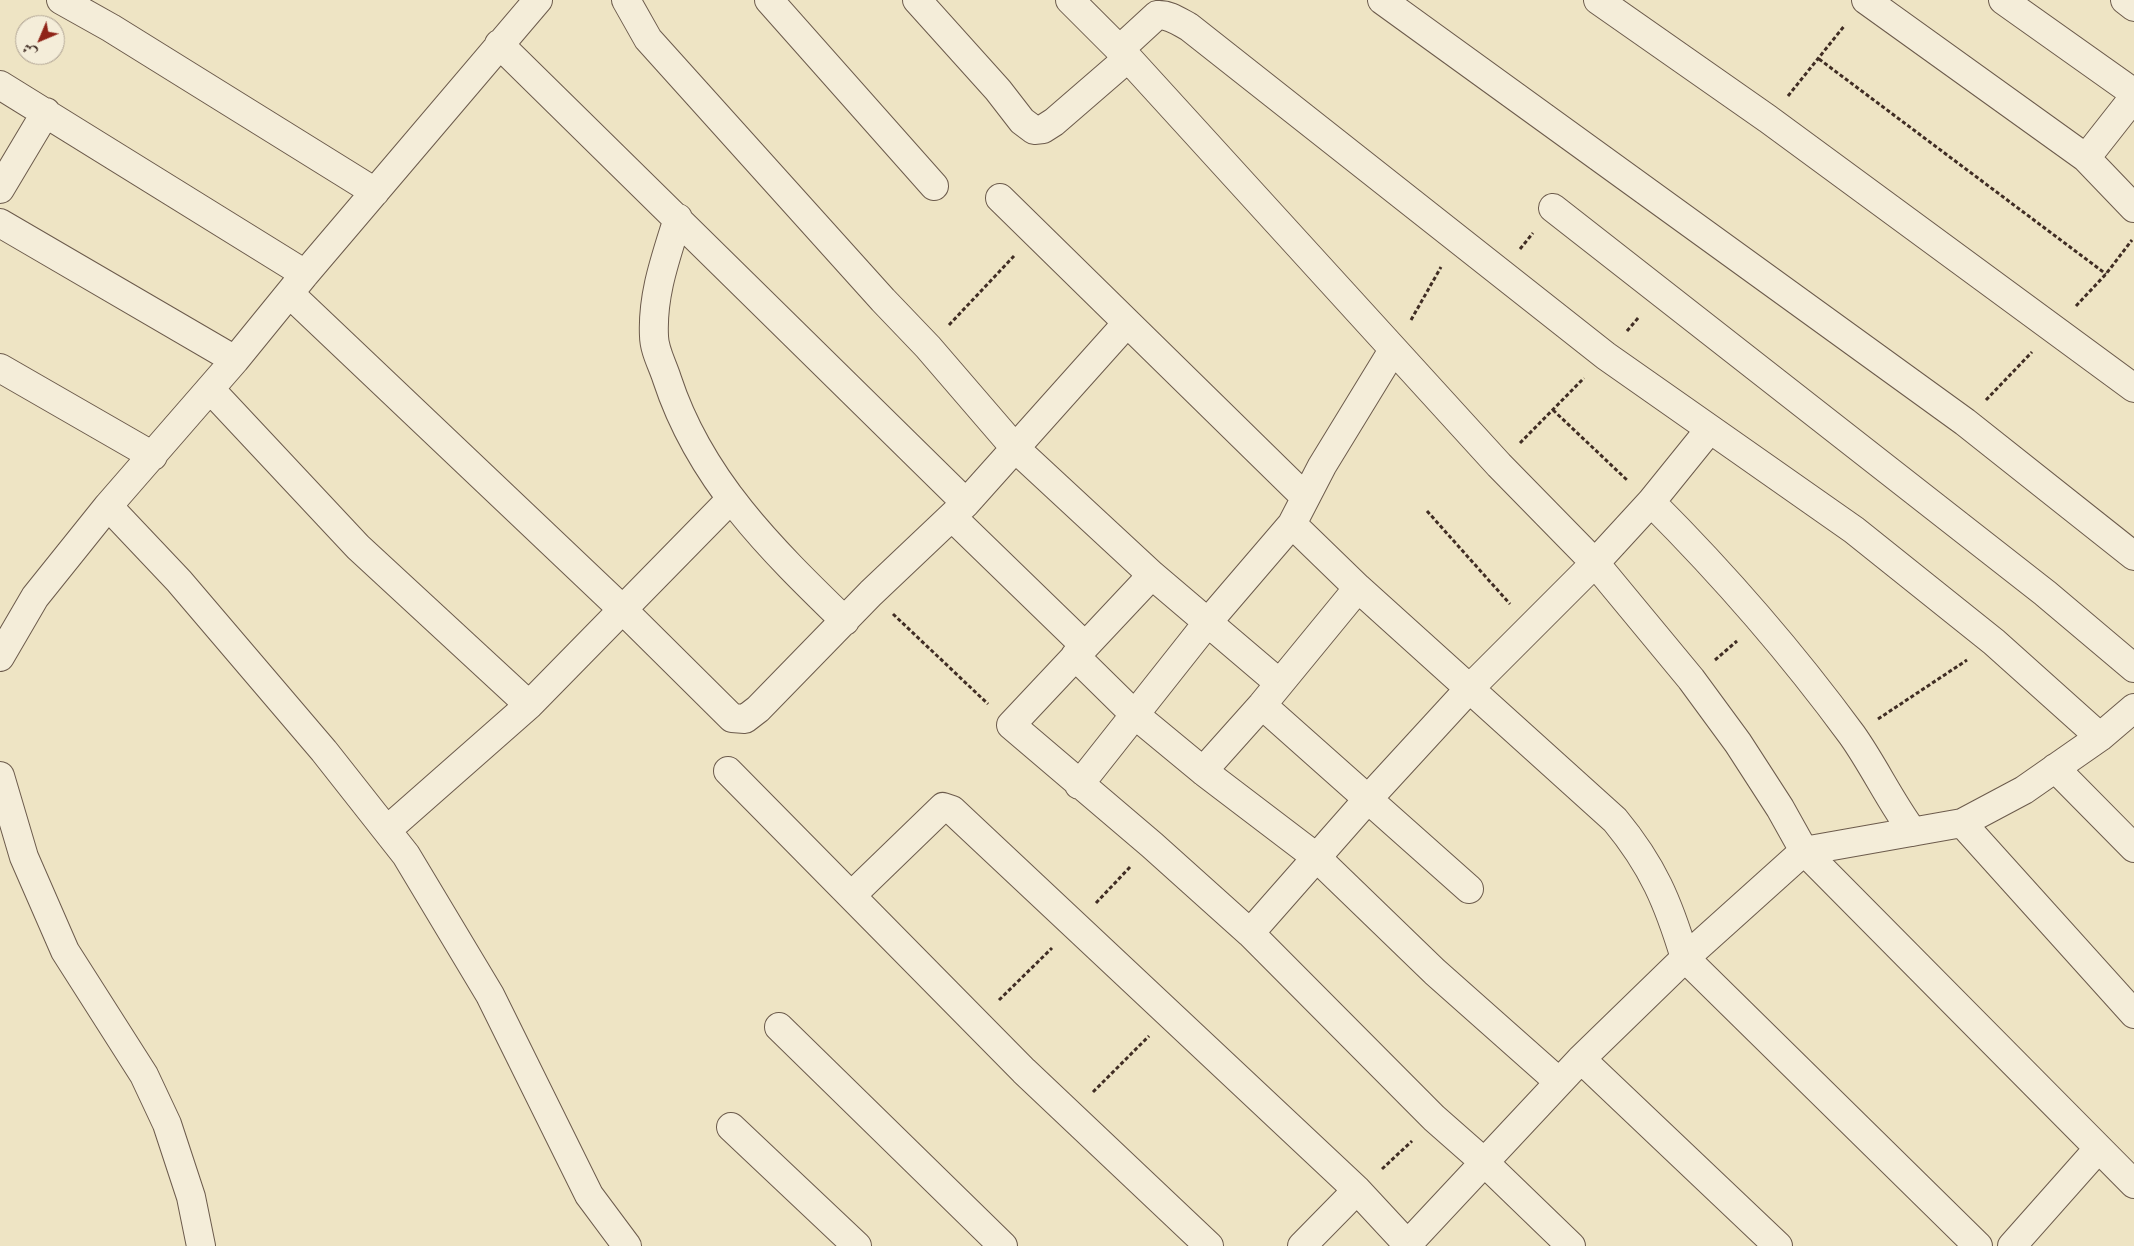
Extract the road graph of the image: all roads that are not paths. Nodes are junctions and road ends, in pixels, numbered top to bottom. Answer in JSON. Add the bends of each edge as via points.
{"nodes":[{"id":1,"x":61,"y":0,"type":"edge"},
{"id":2,"x":538,"y":0,"type":"edge"},
{"id":3,"x":626,"y":0,"type":"edge"},
{"id":4,"x":769,"y":0,"type":"edge"},
{"id":5,"x":917,"y":0,"type":"edge"},
{"id":6,"x":1070,"y":0,"type":"edge"},
{"id":7,"x":1382,"y":0,"type":"edge"},
{"id":8,"x":1598,"y":0,"type":"edge"},
{"id":9,"x":1866,"y":0,"type":"edge"},
{"id":10,"x":2003,"y":0,"type":"edge"},
{"id":11,"x":2125,"y":0,"type":"edge"},
{"id":12,"x":2134,"y":7,"type":"edge"},
{"id":13,"x":499,"y":44,"type":"junction"},
{"id":14,"x":1123,"y":54,"type":"junction"},
{"id":15,"x":0,"y":85,"type":"edge"},
{"id":16,"x":2134,"y":95,"type":"edge"},
{"id":17,"x":46,"y":112,"type":"junction"},
{"id":18,"x":2086,"y":158,"type":"junction"},
{"id":19,"x":934,"y":186,"type":"dead end"},
{"id":20,"x":0,"y":189,"type":"edge"},
{"id":21,"x":374,"y":192,"type":"junction"},
{"id":22,"x":1000,"y":198,"type":"dead end"},
{"id":23,"x":1553,"y":208,"type":"road end"},
{"id":24,"x":2134,"y":208,"type":"edge"},
{"id":25,"x":678,"y":218,"type":"junction"},
{"id":26,"x":0,"y":224,"type":"edge"},
{"id":27,"x":297,"y":284,"type":"junction"},
{"id":28,"x":1128,"y":323,"type":"junction"},
{"id":29,"x":1393,"y":350,"type":"junction"},
{"id":30,"x":235,"y":360,"type":"junction"},
{"id":31,"x":0,"y":368,"type":"edge"},
{"id":32,"x":2134,"y":388,"type":"edge"},
{"id":33,"x":210,"y":390,"type":"junction"},
{"id":34,"x":1710,"y":429,"type":"junction"},
{"id":35,"x":1014,"y":448,"type":"junction"},
{"id":36,"x":153,"y":456,"type":"junction"},
{"id":37,"x":1304,"y":496,"type":"junction"},
{"id":38,"x":730,"y":500,"type":"junction"},
{"id":39,"x":1651,"y":502,"type":"junction"},
{"id":40,"x":108,"y":506,"type":"junction"},
{"id":41,"x":959,"y":510,"type":"junction"},
{"id":42,"x":1292,"y":524,"type":"junction"},
{"id":43,"x":2134,"y":556,"type":"edge"},
{"id":44,"x":1595,"y":563,"type":"junction"},
{"id":45,"x":1152,"y":574,"type":"junction"},
{"id":46,"x":1358,"y":588,"type":"junction"},
{"id":47,"x":622,"y":609,"type":"junction"},
{"id":48,"x":845,"y":620,"type":"junction"},
{"id":49,"x":1208,"y":622,"type":"junction"},
{"id":50,"x":1080,"y":651,"type":"junction"},
{"id":51,"x":0,"y":657,"type":"edge"},
{"id":52,"x":2134,"y":668,"type":"edge"},
{"id":53,"x":1279,"y":682,"type":"junction"},
{"id":54,"x":1470,"y":688,"type":"junction"},
{"id":55,"x":529,"y":704,"type":"junction"},
{"id":56,"x":1262,"y":704,"type":"junction"},
{"id":57,"x":2134,"y":708,"type":"edge"},
{"id":58,"x":1134,"y":714,"type":"junction"},
{"id":59,"x":2100,"y":737,"type":"junction"},
{"id":60,"x":2055,"y":768,"type":"junction"},
{"id":61,"x":728,"y":771,"type":"dead end"},
{"id":62,"x":1203,"y":771,"type":"junction"},
{"id":63,"x":0,"y":776,"type":"edge"},
{"id":64,"x":1079,"y":784,"type":"junction"},
{"id":65,"x":1368,"y":799,"type":"junction"},
{"id":66,"x":1962,"y":823,"type":"junction"},
{"id":67,"x":387,"y":830,"type":"junction"},
{"id":68,"x":1913,"y":832,"type":"junction"},
{"id":69,"x":2134,"y":848,"type":"edge"},
{"id":70,"x":1804,"y":851,"type":"junction"},
{"id":71,"x":1316,"y":857,"type":"junction"},
{"id":72,"x":1469,"y":889,"type":"dead end"},
{"id":73,"x":852,"y":895,"type":"junction"},
{"id":74,"x":1250,"y":933,"type":"junction"},
{"id":75,"x":1686,"y":958,"type":"junction"},
{"id":76,"x":2134,"y":1014,"type":"edge"},
{"id":77,"x":779,"y":1027,"type":"dead end"},
{"id":78,"x":1581,"y":1059,"type":"junction"},
{"id":79,"x":1559,"y":1082,"type":"junction"},
{"id":80,"x":731,"y":1127,"type":"dead end"},
{"id":81,"x":2098,"y":1150,"type":"junction"},
{"id":82,"x":1484,"y":1162,"type":"junction"},
{"id":83,"x":2134,"y":1184,"type":"edge"},
{"id":84,"x":1356,"y":1190,"type":"junction"},
{"id":85,"x":1408,"y":1245,"type":"edge"},
{"id":86,"x":201,"y":1246,"type":"edge"},
{"id":87,"x":627,"y":1246,"type":"edge"},
{"id":88,"x":857,"y":1246,"type":"edge"},
{"id":89,"x":1002,"y":1246,"type":"edge"},
{"id":90,"x":1209,"y":1246,"type":"edge"},
{"id":91,"x":1302,"y":1246,"type":"edge"},
{"id":92,"x":1571,"y":1246,"type":"edge"},
{"id":93,"x":1778,"y":1246,"type":"edge"},
{"id":94,"x":1978,"y":1246,"type":"edge"},
{"id":95,"x":2012,"y":1246,"type":"edge"}],
"edges":[{"from":1,"to":21,"type":"street"},
{"from":2,"to":13,"type":"street"},
{"from":3,"to":35,"type":"street","via":[[648,39],[928,347]]},
{"from":4,"to":19,"type":"street"},
{"from":5,"to":14,"type":"street","via":[[1022,121],[1034,130],[1054,122]]},
{"from":6,"to":14,"type":"street"},
{"from":7,"to":43,"type":"street","via":[[1965,422]]},
{"from":8,"to":32,"type":"street","via":[[1768,119]]},
{"from":9,"to":18,"type":"street"},
{"from":10,"to":16,"type":"street"},
{"from":11,"to":12,"type":"street"},
{"from":13,"to":21,"type":"street"},
{"from":13,"to":25,"type":"street"},
{"from":14,"to":29,"type":"street"},
{"from":14,"to":34,"type":"street","via":[[1157,15],[1173,18],[1606,356]]},
{"from":15,"to":17,"type":"street"},
{"from":16,"to":18,"type":"street"},
{"from":17,"to":20,"type":"street"},
{"from":17,"to":27,"type":"street"},
{"from":18,"to":24,"type":"street"},
{"from":21,"to":27,"type":"street"},
{"from":22,"to":28,"type":"street"},
{"from":23,"to":52,"type":"street","via":[[2045,593]]},
{"from":25,"to":38,"type":"street","via":[[657,284],[654,338],[677,409]]},
{"from":25,"to":41,"type":"street"},
{"from":26,"to":30,"type":"street"},
{"from":27,"to":30,"type":"street"},
{"from":27,"to":47,"type":"street"},
{"from":28,"to":35,"type":"street"},
{"from":28,"to":37,"type":"street"},
{"from":29,"to":37,"type":"street"},
{"from":29,"to":44,"type":"street"},
{"from":30,"to":33,"type":"street"},
{"from":31,"to":36,"type":"street"},
{"from":33,"to":36,"type":"street"},
{"from":33,"to":55,"type":"street","via":[[358,547]]},
{"from":34,"to":39,"type":"street"},
{"from":34,"to":59,"type":"street","via":[[1854,530],[1994,642]]},
{"from":35,"to":41,"type":"street"},
{"from":35,"to":45,"type":"street"},
{"from":36,"to":40,"type":"street"},
{"from":37,"to":42,"type":"street"},
{"from":38,"to":47,"type":"street"},
{"from":38,"to":48,"type":"street","via":[[782,560]]},
{"from":39,"to":44,"type":"street"},
{"from":39,"to":68,"type":"street","via":[[1709,559],[1762,619],[1852,737]]},
{"from":40,"to":51,"type":"street","via":[[35,597]]},
{"from":40,"to":67,"type":"street","via":[[185,589]]},
{"from":41,"to":48,"type":"street"},
{"from":41,"to":50,"type":"street"},
{"from":42,"to":46,"type":"street"},
{"from":42,"to":49,"type":"street"},
{"from":44,"to":54,"type":"street"},
{"from":44,"to":70,"type":"street","via":[[1691,679],[1743,751]]},
{"from":45,"to":49,"type":"street"},
{"from":45,"to":50,"type":"street"},
{"from":46,"to":53,"type":"street"},
{"from":46,"to":54,"type":"street"},
{"from":47,"to":48,"type":"street","via":[[732,718],[745,719]]},
{"from":47,"to":55,"type":"street"},
{"from":49,"to":53,"type":"street"},
{"from":49,"to":58,"type":"street"},
{"from":50,"to":58,"type":"street"},
{"from":50,"to":64,"type":"street","via":[[1011,725]]},
{"from":53,"to":56,"type":"street"},
{"from":54,"to":65,"type":"street"},
{"from":54,"to":75,"type":"street","via":[[1614,820],[1639,849],[1669,910]]},
{"from":55,"to":67,"type":"street"},
{"from":56,"to":62,"type":"street"},
{"from":56,"to":65,"type":"street"},
{"from":57,"to":59,"type":"street"},
{"from":58,"to":62,"type":"street"},
{"from":58,"to":64,"type":"street"},
{"from":59,"to":60,"type":"street"},
{"from":60,"to":66,"type":"street","via":[[2024,790]]},
{"from":60,"to":69,"type":"street"},
{"from":61,"to":73,"type":"street"},
{"from":62,"to":71,"type":"street"},
{"from":63,"to":86,"type":"street","via":[[24,857],[65,951],[144,1075],[167,1124],[191,1197]]},
{"from":64,"to":74,"type":"street"},
{"from":65,"to":71,"type":"street"},
{"from":65,"to":72,"type":"street"},
{"from":66,"to":68,"type":"street"},
{"from":66,"to":76,"type":"street"},
{"from":67,"to":87,"type":"street","via":[[406,855],[490,995],[589,1195]]},
{"from":68,"to":70,"type":"street"},
{"from":70,"to":75,"type":"street"},
{"from":70,"to":81,"type":"street"},
{"from":71,"to":74,"type":"street"},
{"from":71,"to":79,"type":"street","via":[[1435,972]]},
{"from":73,"to":84,"type":"street","via":[[944,807],[952,810]]},
{"from":73,"to":90,"type":"street","via":[[1070,1116]]},
{"from":74,"to":82,"type":"street","via":[[1434,1118]]},
{"from":75,"to":78,"type":"street"},
{"from":75,"to":94,"type":"street"},
{"from":77,"to":89,"type":"street"},
{"from":78,"to":79,"type":"street"},
{"from":78,"to":93,"type":"street"},
{"from":79,"to":82,"type":"street"},
{"from":80,"to":88,"type":"street"},
{"from":81,"to":83,"type":"street"},
{"from":81,"to":95,"type":"street"},
{"from":82,"to":85,"type":"street"},
{"from":82,"to":92,"type":"street"},
{"from":84,"to":85,"type":"street"},
{"from":84,"to":91,"type":"street"}]}
